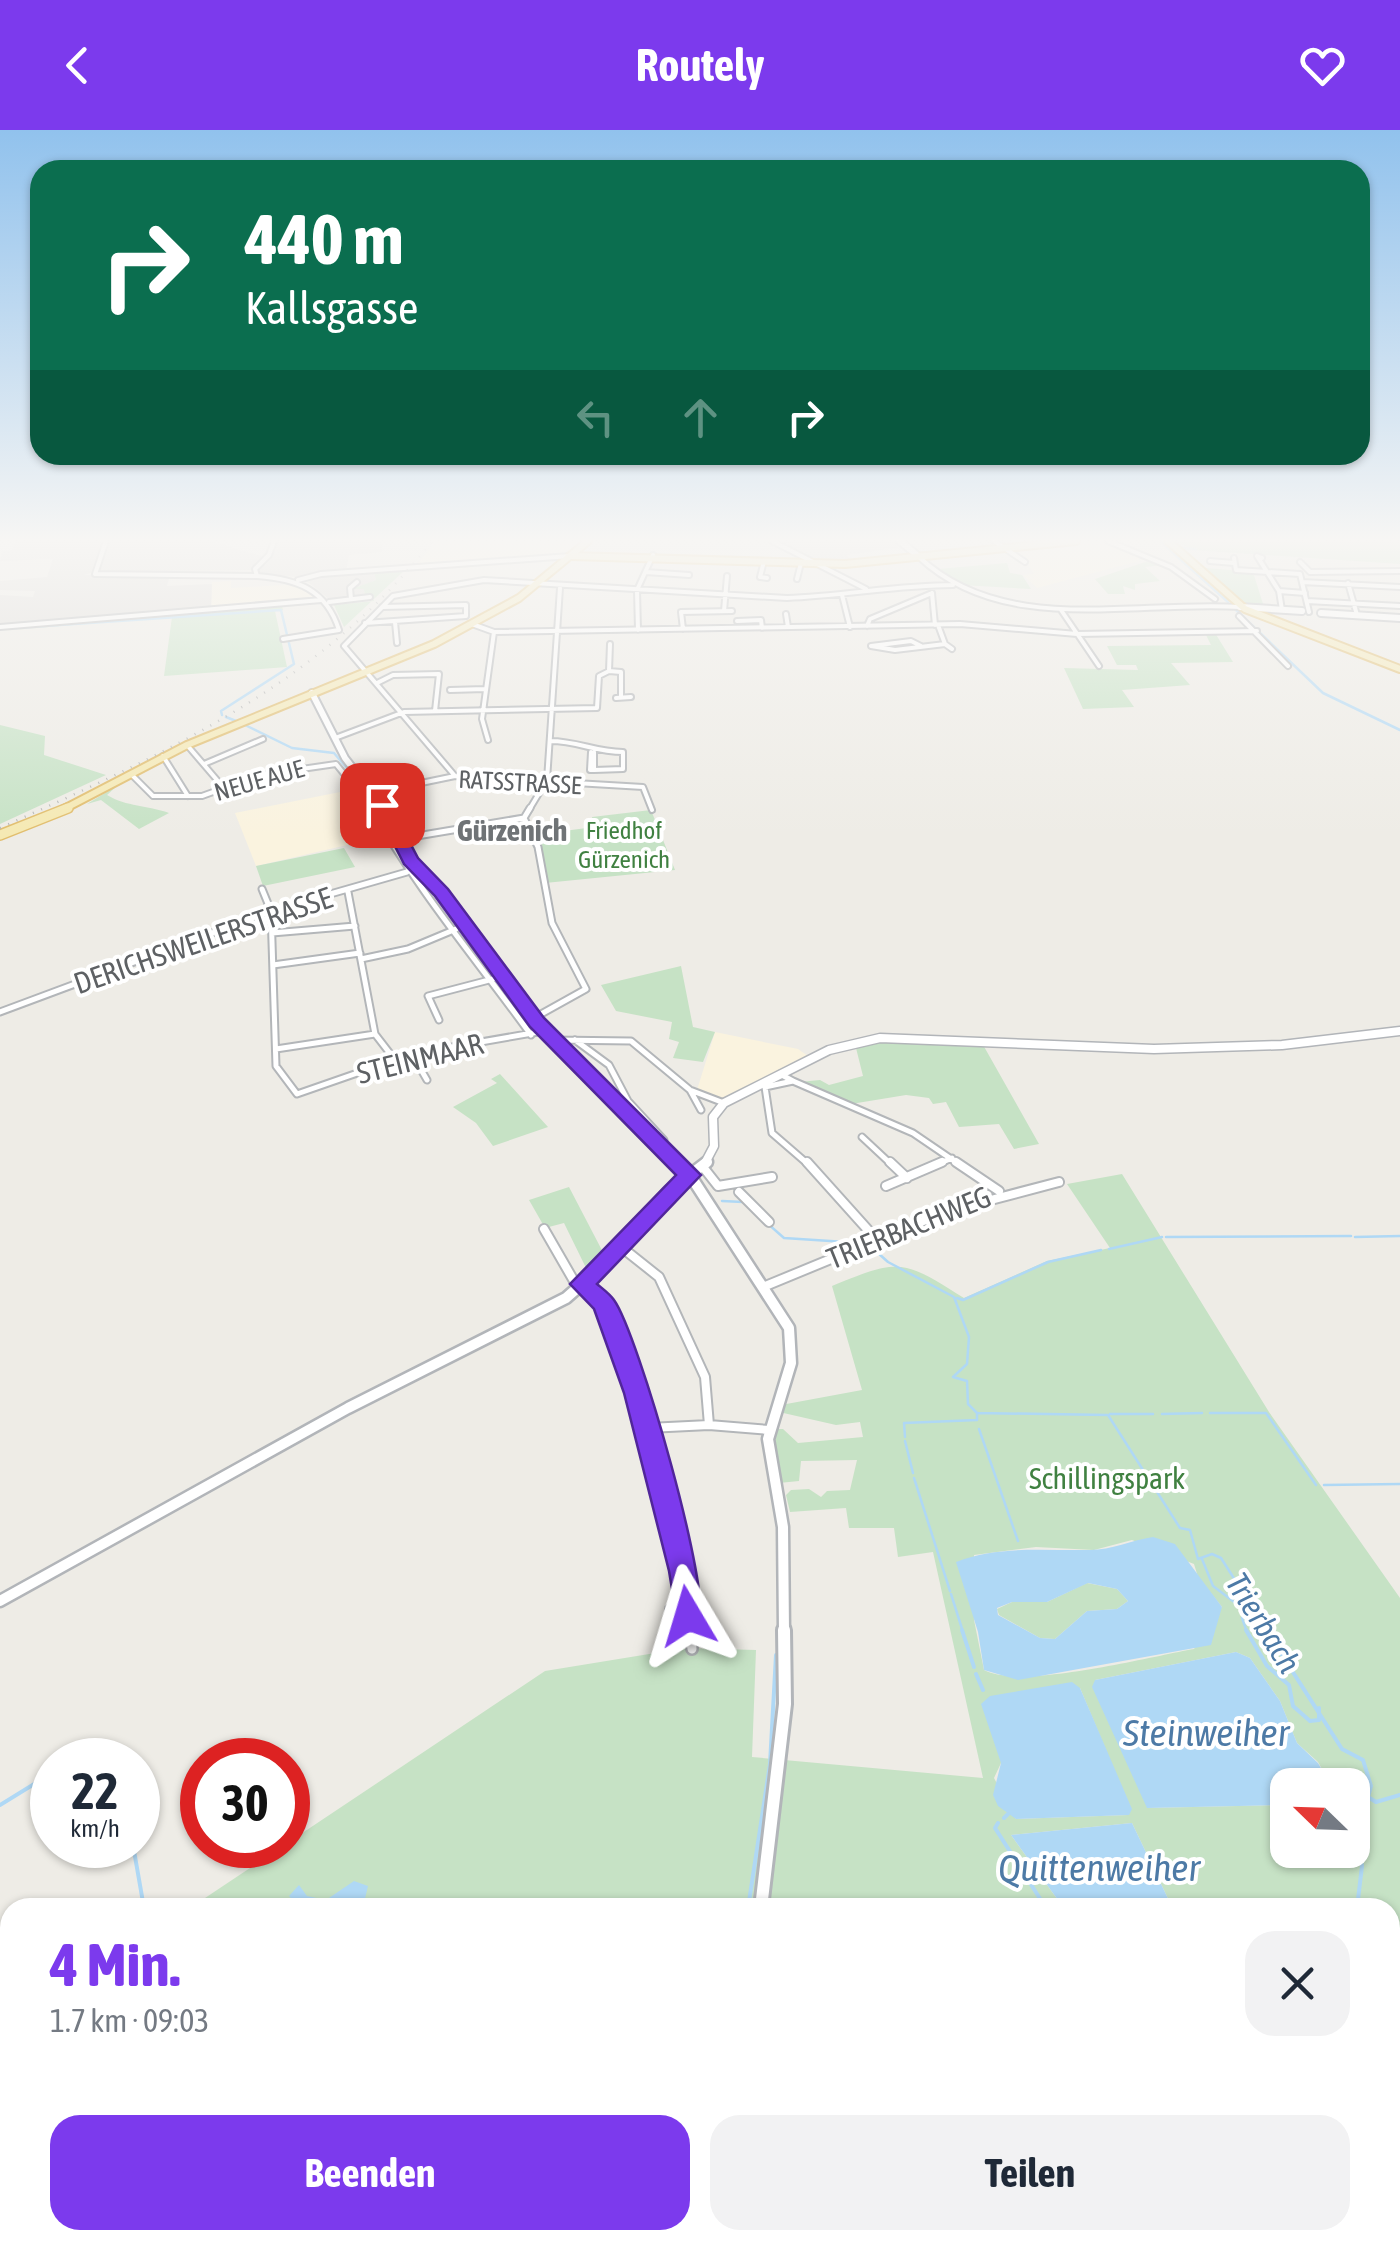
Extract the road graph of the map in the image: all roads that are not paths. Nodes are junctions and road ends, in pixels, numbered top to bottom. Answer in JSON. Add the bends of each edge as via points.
{"nodes":[{"id":1,"x":349,"y":640,"type":"edge"},
{"id":2,"x":397,"y":640,"type":"edge"},
{"id":3,"x":435,"y":640,"type":"edge"},
{"id":4,"x":493,"y":640,"type":"edge"},
{"id":5,"x":556,"y":640,"type":"edge"},
{"id":6,"x":943,"y":640,"type":"edge"},
{"id":7,"x":1081,"y":640,"type":"edge"},
{"id":8,"x":1264,"y":640,"type":"edge"},
{"id":9,"x":1323,"y":640,"type":"edge"},
{"id":10,"x":397,"y":643,"type":"dead end"},
{"id":11,"x":610,"y":644,"type":"dead end"},
{"id":12,"x":945,"y":644,"type":"junction"},
{"id":13,"x":921,"y":646,"type":"junction"},
{"id":14,"x":952,"y":648,"type":"dead end"},
{"id":15,"x":1099,"y":666,"type":"dead end"},
{"id":16,"x":1288,"y":666,"type":"dead end"},
{"id":17,"x":1400,"y":669,"type":"edge"},
{"id":18,"x":366,"y":670,"type":"junction"},
{"id":19,"x":609,"y":671,"type":"junction"},
{"id":20,"x":377,"y":682,"type":"junction"},
{"id":21,"x":485,"y":689,"type":"junction"},
{"id":22,"x":450,"y":690,"type":"dead end"},
{"id":23,"x":312,"y":693,"type":"junction"},
{"id":24,"x":631,"y":697,"type":"dead end"},
{"id":25,"x":552,"y":709,"type":"junction"},
{"id":26,"x":483,"y":710,"type":"junction"},
{"id":27,"x":435,"y":711,"type":"junction"},
{"id":28,"x":400,"y":712,"type":"junction"},
{"id":29,"x":335,"y":738,"type":"junction"},
{"id":30,"x":263,"y":739,"type":"dead end"},
{"id":31,"x":488,"y":740,"type":"dead end"},
{"id":32,"x":550,"y":742,"type":"junction"},
{"id":33,"x":187,"y":744,"type":"junction"},
{"id":34,"x":593,"y":752,"type":"junction"},
{"id":35,"x":163,"y":756,"type":"junction"},
{"id":36,"x":204,"y":764,"type":"junction"},
{"id":37,"x":131,"y":774,"type":"junction"},
{"id":38,"x":456,"y":776,"type":"junction"},
{"id":39,"x":546,"y":784,"type":"junction"},
{"id":40,"x":223,"y":788,"type":"junction"},
{"id":41,"x":375,"y":793,"type":"junction"},
{"id":42,"x":364,"y":795,"type":"junction"},
{"id":43,"x":188,"y":796,"type":"junction"},
{"id":44,"x":652,"y":810,"type":"dead end"},
{"id":45,"x":524,"y":818,"type":"junction"},
{"id":46,"x":4,"y":834,"type":"edge"},
{"id":47,"x":399,"y":839,"type":"junction"},
{"id":48,"x":407,"y":872,"type":"junction"},
{"id":49,"x":262,"y":889,"type":"dead end"},
{"id":50,"x":348,"y":892,"type":"junction"},
{"id":51,"x":270,"y":911,"type":"junction"},
{"id":52,"x":355,"y":926,"type":"junction"},
{"id":53,"x":456,"y":929,"type":"junction"},
{"id":54,"x":272,"y":933,"type":"junction"},
{"id":55,"x":361,"y":956,"type":"junction"},
{"id":56,"x":273,"y":965,"type":"junction"},
{"id":57,"x":493,"y":979,"type":"junction"},
{"id":58,"x":0,"y":1012,"type":"edge"},
{"id":59,"x":534,"y":1018,"type":"junction"},
{"id":60,"x":439,"y":1020,"type":"dead end"},
{"id":61,"x":1400,"y":1030,"type":"edge"},
{"id":62,"x":544,"y":1031,"type":"junction"},
{"id":63,"x":375,"y":1034,"type":"junction"},
{"id":64,"x":531,"y":1035,"type":"junction"},
{"id":65,"x":574,"y":1039,"type":"junction"},
{"id":66,"x":553,"y":1040,"type":"junction"},
{"id":67,"x":276,"y":1049,"type":"junction"},
{"id":68,"x":412,"y":1054,"type":"junction"},
{"id":69,"x":395,"y":1060,"type":"junction"},
{"id":70,"x":779,"y":1074,"type":"junction"},
{"id":71,"x":427,"y":1080,"type":"dead end"},
{"id":72,"x":793,"y":1081,"type":"junction"},
{"id":73,"x":623,"y":1090,"type":"junction"},
{"id":74,"x":690,"y":1090,"type":"junction"},
{"id":75,"x":610,"y":1094,"type":"junction"},
{"id":76,"x":724,"y":1102,"type":"junction"},
{"id":77,"x":701,"y":1110,"type":"dead end"},
{"id":78,"x":862,"y":1136,"type":"dead end"},
{"id":79,"x":662,"y":1147,"type":"junction"},
{"id":80,"x":954,"y":1158,"type":"junction"},
{"id":81,"x":702,"y":1167,"type":"junction"},
{"id":82,"x":690,"y":1175,"type":"junction"},
{"id":83,"x":772,"y":1177,"type":"dead end"},
{"id":84,"x":907,"y":1178,"type":"junction"},
{"id":85,"x":1059,"y":1182,"type":"dead end"},
{"id":86,"x":735,"y":1183,"type":"junction"},
{"id":87,"x":886,"y":1186,"type":"dead end"},
{"id":88,"x":719,"y":1187,"type":"junction"},
{"id":89,"x":999,"y":1191,"type":"junction"},
{"id":90,"x":739,"y":1192,"type":"junction"},
{"id":91,"x":769,"y":1222,"type":"dead end"},
{"id":92,"x":544,"y":1229,"type":"dead end"},
{"id":93,"x":876,"y":1240,"type":"junction"},
{"id":94,"x":620,"y":1246,"type":"junction"},
{"id":95,"x":580,"y":1286,"type":"junction"},
{"id":96,"x":763,"y":1288,"type":"junction"},
{"id":97,"x":709,"y":1425,"type":"junction"},
{"id":98,"x":648,"y":1428,"type":"junction"},
{"id":99,"x":769,"y":1430,"type":"junction"},
{"id":100,"x":686,"y":1595,"type":"junction"},
{"id":101,"x":0,"y":1601,"type":"edge"},
{"id":102,"x":688,"y":1616,"type":"junction"},
{"id":103,"x":692,"y":1649,"type":"dead end"},
{"id":104,"x":779,"y":1764,"type":"joint"},
{"id":105,"x":762,"y":1898,"type":"edge"}],
"edges":[{"from":1,"to":18,"type":"street","via":[[344,645]]},
{"from":2,"to":10,"type":"street"},
{"from":3,"to":18,"type":"main road"},
{"from":4,"to":21,"type":"street"},
{"from":5,"to":25,"type":"street"},
{"from":6,"to":12,"type":"street"},
{"from":7,"to":15,"type":"street"},
{"from":8,"to":16,"type":"street"},
{"from":9,"to":17,"type":"main road"},
{"from":11,"to":19,"type":"street"},
{"from":12,"to":13,"type":"street"},
{"from":12,"to":14,"type":"street"},
{"from":13,"to":13,"type":"street","via":[[911,641],[871,646],[896,654]]},
{"from":18,"to":20,"type":"street"},
{"from":18,"to":23,"type":"main road"},
{"from":19,"to":24,"type":"street","via":[[621,672],[619,697]]},
{"from":19,"to":25,"type":"street","via":[[599,676],[599,707]]},
{"from":20,"to":27,"type":"street","via":[[392,675],[439,674]]},
{"from":20,"to":28,"type":"street"},
{"from":21,"to":22,"type":"street"},
{"from":21,"to":26,"type":"street"},
{"from":23,"to":29,"type":"main road"},
{"from":23,"to":33,"type":"main road"},
{"from":25,"to":26,"type":"street"},
{"from":25,"to":32,"type":"street"},
{"from":26,"to":27,"type":"street"},
{"from":26,"to":31,"type":"street"},
{"from":27,"to":28,"type":"street"},
{"from":28,"to":29,"type":"street"},
{"from":28,"to":38,"type":"street"},
{"from":29,"to":41,"type":"main road"},
{"from":30,"to":36,"type":"street"},
{"from":32,"to":34,"type":"street","via":[[577,741]]},
{"from":32,"to":39,"type":"street"},
{"from":33,"to":35,"type":"main road"},
{"from":33,"to":36,"type":"street"},
{"from":34,"to":34,"type":"street","via":[[590,770],[624,768],[624,752]]},
{"from":35,"to":37,"type":"main road"},
{"from":35,"to":43,"type":"street"},
{"from":36,"to":40,"type":"street"},
{"from":37,"to":43,"type":"street","name":"NEUE AUE","via":[[152,796]]},
{"from":37,"to":46,"type":"main road"},
{"from":38,"to":39,"type":"street","name":"RATSSTRASSE"},
{"from":38,"to":41,"type":"street","name":"RATSSTRASSE"},
{"from":39,"to":44,"type":"street","name":"RATSSTRASSE","via":[[643,787]]},
{"from":39,"to":45,"type":"street"},
{"from":40,"to":42,"type":"street","name":"NEUE AUE","via":[[293,767],[336,764]]},
{"from":40,"to":43,"type":"street","name":"NEUE AUE"},
{"from":41,"to":42,"type":"street","name":"RATSSTRASSE"},
{"from":41,"to":47,"type":"main road"},
{"from":42,"to":48,"type":"street"},
{"from":45,"to":47,"type":"street"},
{"from":45,"to":59,"type":"street","via":[[538,847],[552,924],[586,989]]},
{"from":47,"to":59,"type":"main road"},
{"from":48,"to":50,"type":"street","name":"DERICHSWEILERSTRASSE"},
{"from":48,"to":53,"type":"street"},
{"from":49,"to":51,"type":"street"},
{"from":50,"to":51,"type":"street","name":"DERICHSWEILERSTRASSE"},
{"from":50,"to":52,"type":"street"},
{"from":51,"to":54,"type":"street"},
{"from":51,"to":58,"type":"street","name":"DERICHSWEILERSTRASSE"},
{"from":52,"to":54,"type":"street"},
{"from":52,"to":55,"type":"street"},
{"from":53,"to":55,"type":"street","via":[[408,949]]},
{"from":53,"to":57,"type":"street"},
{"from":54,"to":56,"type":"street"},
{"from":55,"to":56,"type":"street"},
{"from":55,"to":63,"type":"street"},
{"from":56,"to":67,"type":"street"},
{"from":57,"to":60,"type":"street","via":[[428,996]]},
{"from":57,"to":64,"type":"street"},
{"from":59,"to":62,"type":"main road"},
{"from":61,"to":70,"type":"main road","via":[[1282,1045],[1154,1048],[898,1036],[829,1050]]},
{"from":62,"to":64,"type":"street","name":"STEINMAAR"},
{"from":62,"to":66,"type":"main road"},
{"from":63,"to":67,"type":"street"},
{"from":63,"to":69,"type":"street"},
{"from":64,"to":68,"type":"street","name":"STEINMAAR"},
{"from":65,"to":66,"type":"street"},
{"from":65,"to":73,"type":"street","via":[[609,1065]]},
{"from":65,"to":74,"type":"street","via":[[631,1041]]},
{"from":66,"to":75,"type":"main road"},
{"from":67,"to":69,"type":"street","name":"STEINMAAR","via":[[277,1068],[297,1094]]},
{"from":68,"to":69,"type":"street","name":"STEINMAAR"},
{"from":68,"to":71,"type":"street"},
{"from":70,"to":72,"type":"street"},
{"from":70,"to":76,"type":"street"},
{"from":72,"to":80,"type":"street","via":[[912,1132]]},
{"from":72,"to":93,"type":"street","via":[[765,1087],[772,1133]]},
{"from":73,"to":75,"type":"street"},
{"from":73,"to":79,"type":"street","via":[[664,1140]]},
{"from":74,"to":76,"type":"street"},
{"from":74,"to":77,"type":"street"},
{"from":75,"to":79,"type":"main road"},
{"from":76,"to":81,"type":"main road","via":[[713,1121],[712,1156]]},
{"from":78,"to":84,"type":"street"},
{"from":79,"to":82,"type":"main road"},
{"from":80,"to":84,"type":"street"},
{"from":80,"to":89,"type":"street"},
{"from":81,"to":82,"type":"main road"},
{"from":81,"to":88,"type":"street"},
{"from":82,"to":94,"type":"main road"},
{"from":82,"to":96,"type":"main road"},
{"from":83,"to":86,"type":"street"},
{"from":84,"to":87,"type":"street"},
{"from":85,"to":89,"type":"street","name":"TRIERBACHWEG"},
{"from":86,"to":88,"type":"street"},
{"from":86,"to":90,"type":"street"},
{"from":88,"to":90,"type":"street"},
{"from":89,"to":93,"type":"street","name":"TRIERBACHWEG"},
{"from":90,"to":91,"type":"street"},
{"from":92,"to":95,"type":"street"},
{"from":93,"to":96,"type":"street","name":"TRIERBACHWEG"},
{"from":94,"to":95,"type":"main road"},
{"from":94,"to":97,"type":"street","via":[[659,1278],[706,1377]]},
{"from":95,"to":98,"type":"street","via":[[605,1304]]},
{"from":95,"to":101,"type":"main road"},
{"from":96,"to":99,"type":"main road","via":[[789,1328],[792,1352]]},
{"from":97,"to":98,"type":"street"},
{"from":97,"to":99,"type":"street"},
{"from":98,"to":100,"type":"street"},
{"from":99,"to":104,"type":"main road","via":[[784,1541]]},
{"from":100,"to":102,"type":"street"},
{"from":100,"to":102,"type":"street","via":[[670,1610]]},
{"from":102,"to":103,"type":"street"},
{"from":104,"to":105,"type":"street"}]}
